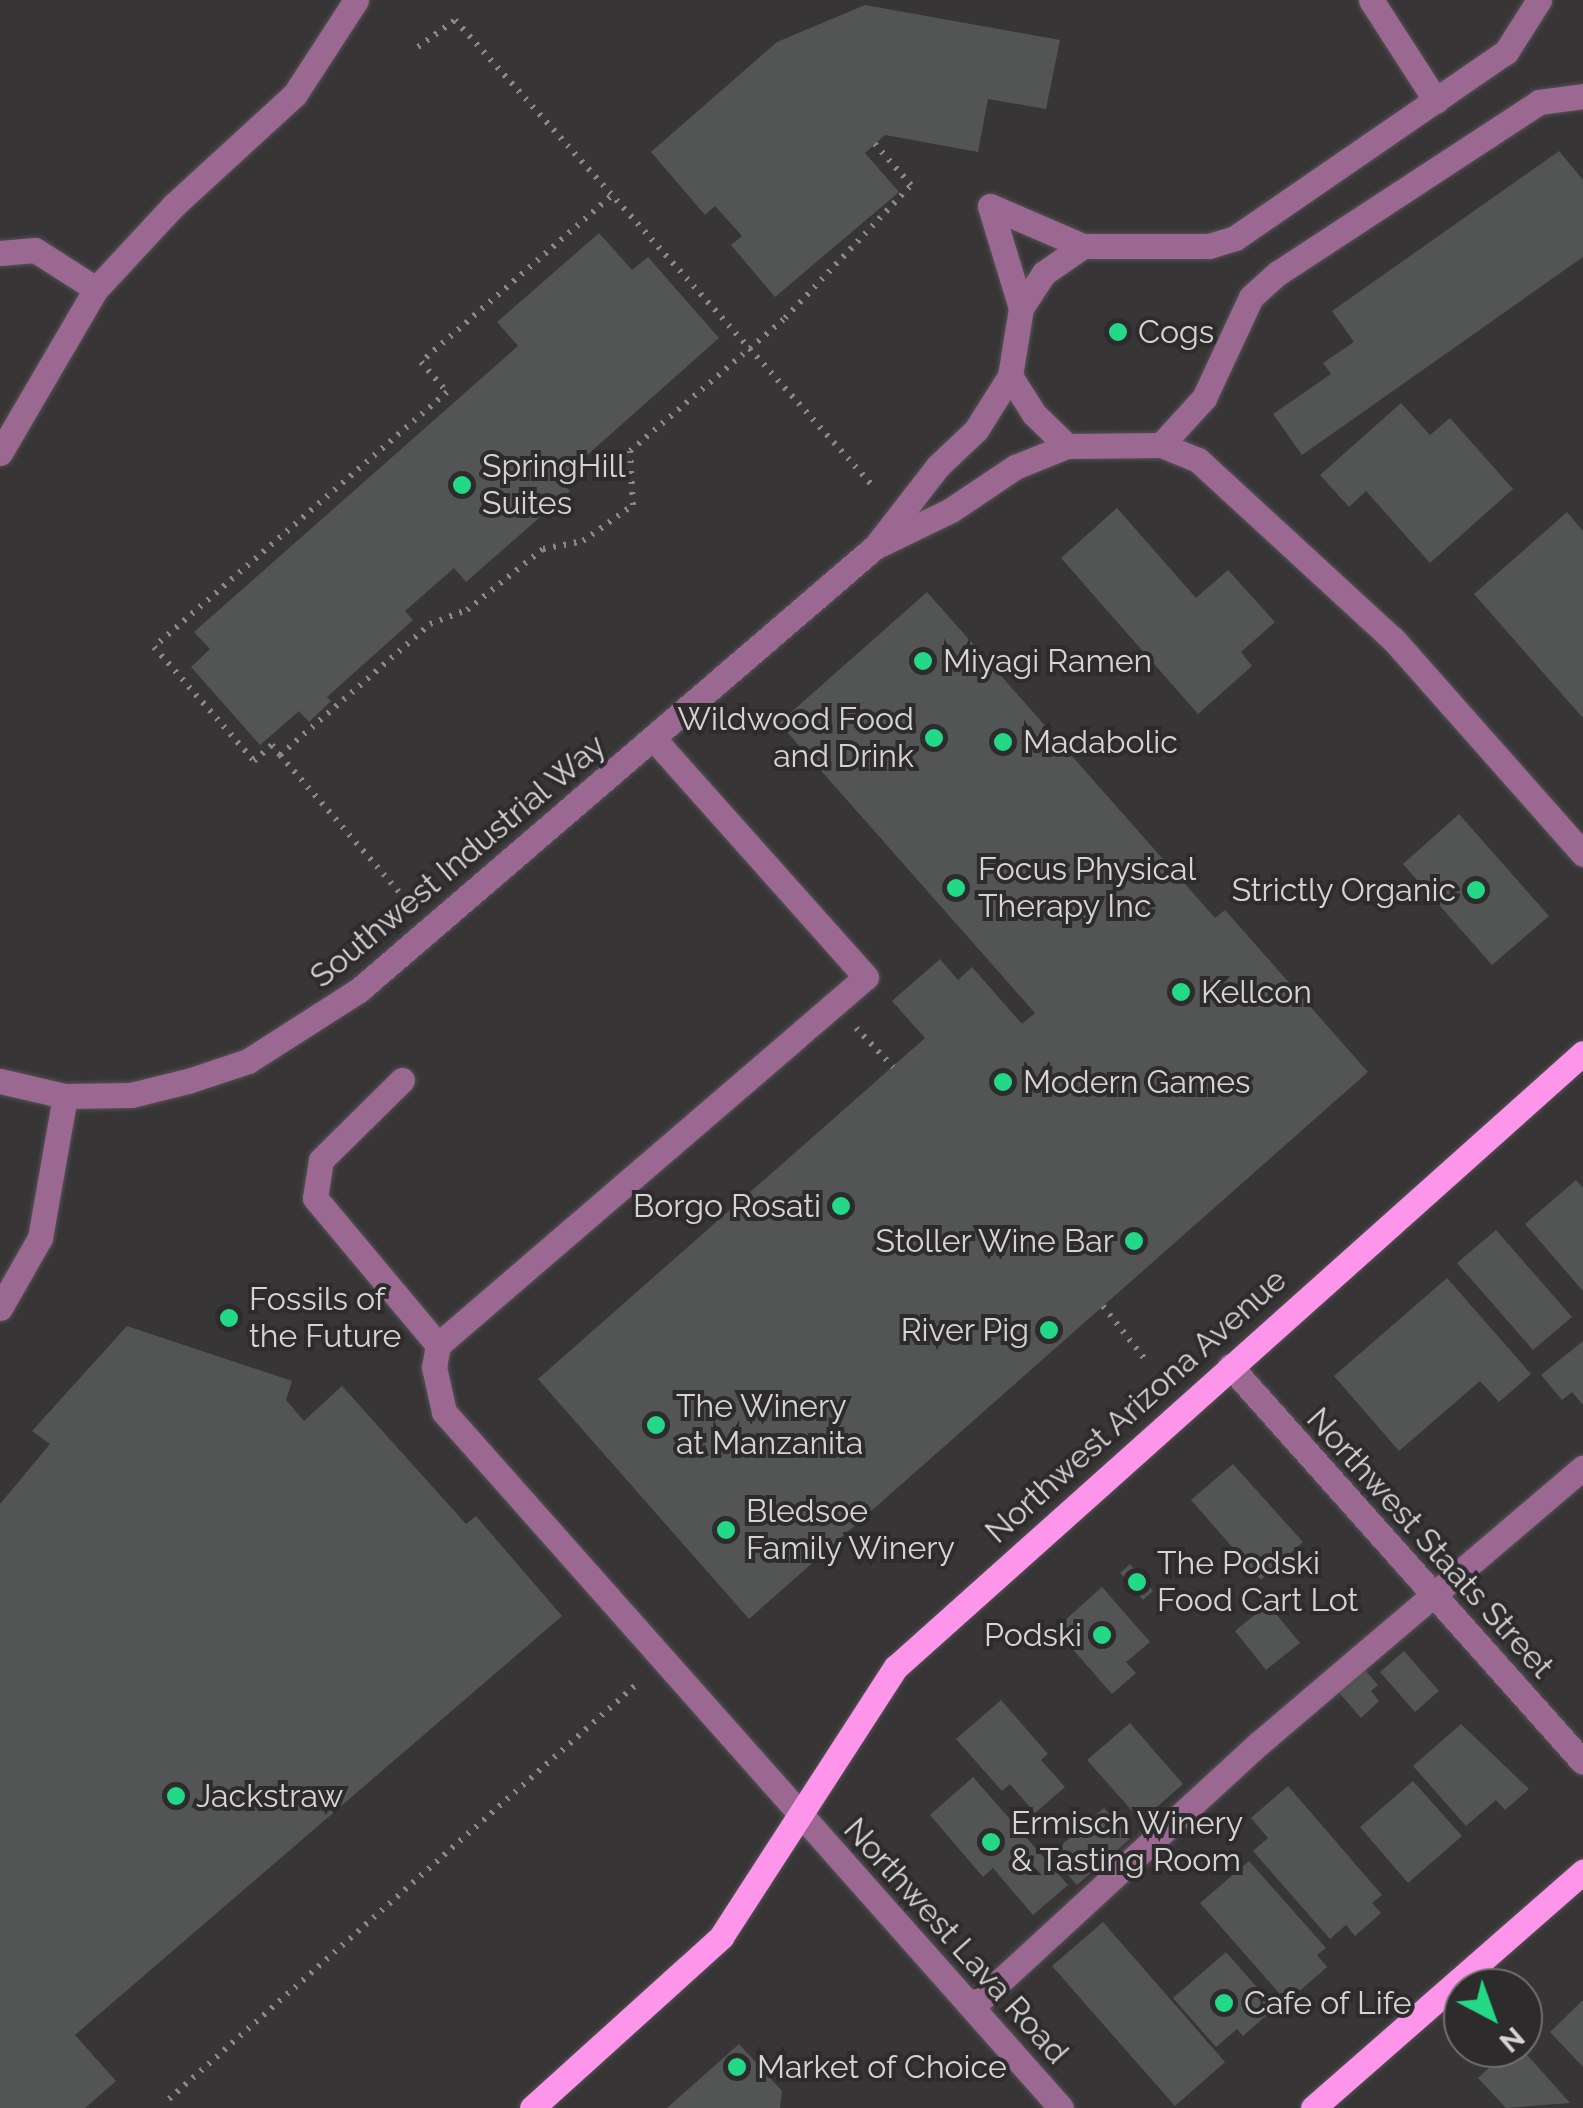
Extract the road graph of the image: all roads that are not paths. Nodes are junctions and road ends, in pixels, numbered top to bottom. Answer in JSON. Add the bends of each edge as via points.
{"nodes":[{"id":1,"x":356,"y":0,"type":"edge"},
{"id":2,"x":1371,"y":0,"type":"edge"},
{"id":3,"x":1539,"y":0,"type":"edge"},
{"id":4,"x":1583,"y":96,"type":"edge"},
{"id":5,"x":1436,"y":101,"type":"junction"},
{"id":6,"x":1083,"y":246,"type":"junction"},
{"id":7,"x":0,"y":253,"type":"edge"},
{"id":8,"x":96,"y":290,"type":"junction"},
{"id":9,"x":1021,"y":308,"type":"junction"},
{"id":10,"x":1010,"y":376,"type":"junction"},
{"id":11,"x":1162,"y":445,"type":"junction"},
{"id":12,"x":1067,"y":446,"type":"junction"},
{"id":13,"x":0,"y":454,"type":"edge"},
{"id":14,"x":876,"y":546,"type":"junction"},
{"id":15,"x":654,"y":740,"type":"junction"},
{"id":16,"x":1583,"y":854,"type":"edge"},
{"id":17,"x":1583,"y":1053,"type":"edge"},
{"id":18,"x":402,"y":1080,"type":"dead end"},
{"id":19,"x":0,"y":1081,"type":"edge"},
{"id":20,"x":65,"y":1096,"type":"junction"},
{"id":21,"x":0,"y":1308,"type":"edge"},
{"id":22,"x":438,"y":1345,"type":"junction"},
{"id":23,"x":1230,"y":1366,"type":"junction"},
{"id":24,"x":1583,"y":1468,"type":"edge"},
{"id":25,"x":1434,"y":1598,"type":"junction"},
{"id":26,"x":1583,"y":1762,"type":"edge"},
{"id":27,"x":802,"y":1816,"type":"junction"},
{"id":28,"x":1583,"y":1872,"type":"edge"},
{"id":29,"x":972,"y":2008,"type":"junction"},
{"id":30,"x":532,"y":2108,"type":"edge"},
{"id":31,"x":1062,"y":2108,"type":"edge"},
{"id":32,"x":1313,"y":2108,"type":"edge"}],
"edges":[{"from":1,"to":8,"type":"street","via":[[295,94],[174,205]]},
{"from":2,"to":5,"type":"street"},
{"from":3,"to":5,"type":"street","via":[[1506,52]]},
{"from":4,"to":11,"type":"street","via":[[1539,102],[1278,272],[1251,297],[1204,398]]},
{"from":5,"to":6,"type":"street","via":[[1235,238],[1210,246]]},
{"from":6,"to":9,"type":"street","name":"Southwest Industrial Way","via":[[1044,273]]},
{"from":6,"to":9,"type":"street","via":[[990,206]]},
{"from":7,"to":8,"type":"street","via":[[35,250]]},
{"from":8,"to":13,"type":"street"},
{"from":9,"to":10,"type":"street","name":"Southwest Industrial Way"},
{"from":10,"to":12,"type":"street","via":[[1034,414]]},
{"from":10,"to":14,"type":"street","name":"Southwest Industrial Way","via":[[976,430],[938,466]]},
{"from":11,"to":12,"type":"street","name":"Southwest Industrial Way"},
{"from":11,"to":16,"type":"street","via":[[1198,460],[1380,626]]},
{"from":12,"to":14,"type":"street","name":"Southwest Industrial Way","via":[[1015,467],[951,510]]},
{"from":14,"to":15,"type":"street","name":"Southwest Industrial Way"},
{"from":15,"to":20,"type":"street","name":"Southwest Industrial Way","via":[[436,930],[303,1030],[248,1061],[188,1082],[131,1095]]},
{"from":15,"to":22,"type":"street","via":[[866,977]]},
{"from":17,"to":23,"type":"main road","name":"Northwest Arizona Avenue"},
{"from":18,"to":22,"type":"street","via":[[321,1160],[314,1198]]},
{"from":19,"to":20,"type":"street","name":"Southwest Industrial Way"},
{"from":20,"to":21,"type":"street","via":[[40,1238]]},
{"from":22,"to":27,"type":"street","name":"Northwest Lava Road","via":[[434,1367],[444,1412]]},
{"from":23,"to":25,"type":"street","name":"Northwest Staats Street"},
{"from":23,"to":27,"type":"main road","name":"Northwest Arizona Avenue","via":[[896,1667]]},
{"from":24,"to":25,"type":"street"},
{"from":25,"to":26,"type":"street","name":"Northwest Staats Street"},
{"from":25,"to":29,"type":"street","via":[[1256,1745]]},
{"from":27,"to":29,"type":"street","name":"Northwest Lava Road"},
{"from":27,"to":30,"type":"main road","name":"Northwest Arizona Avenue","via":[[721,1938]]},
{"from":28,"to":32,"type":"main road"},
{"from":29,"to":31,"type":"street","name":"Northwest Lava Road"}]}
